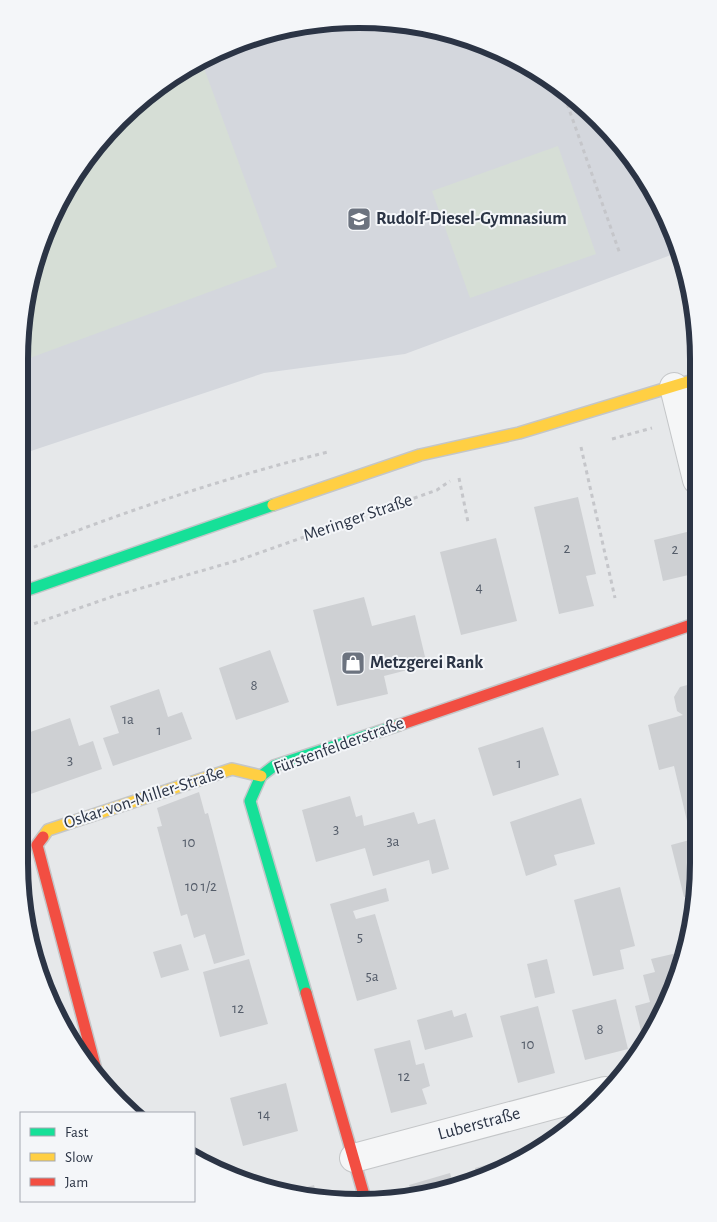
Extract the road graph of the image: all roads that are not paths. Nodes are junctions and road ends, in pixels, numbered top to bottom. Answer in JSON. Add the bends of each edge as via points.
{"nodes":[{"id":1,"x":686,"y":383,"type":"edge"},
{"id":2,"x":690,"y":449,"type":"edge"},
{"id":3,"x":28,"y":590,"type":"edge"},
{"id":4,"x":690,"y":626,"type":"edge"},
{"id":5,"x":261,"y":776,"type":"junction"},
{"id":6,"x":94,"y":1063,"type":"edge"},
{"id":7,"x":597,"y":1093,"type":"edge"},
{"id":8,"x":354,"y":1158,"type":"junction"},
{"id":9,"x":364,"y":1194,"type":"edge"}],
"edges":[{"from":1,"to":2,"type":"street","via":[[682,418]]},
{"from":1,"to":3,"type":"street","via":[[520,433],[420,455]]},
{"from":4,"to":5,"type":"street","name":"Fürstenfelderstraße","via":[[274,766]]},
{"from":5,"to":6,"type":"street","name":"Oskar-von-Miller-Straße","via":[[232,769],[48,830],[37,845]]},
{"from":5,"to":8,"type":"street","name":"Fürstenfelderstraße","via":[[250,801]]},
{"from":7,"to":8,"type":"street","name":"Luberstraße"},
{"from":8,"to":9,"type":"street","name":"Fürstenfelderstraße"}]}
